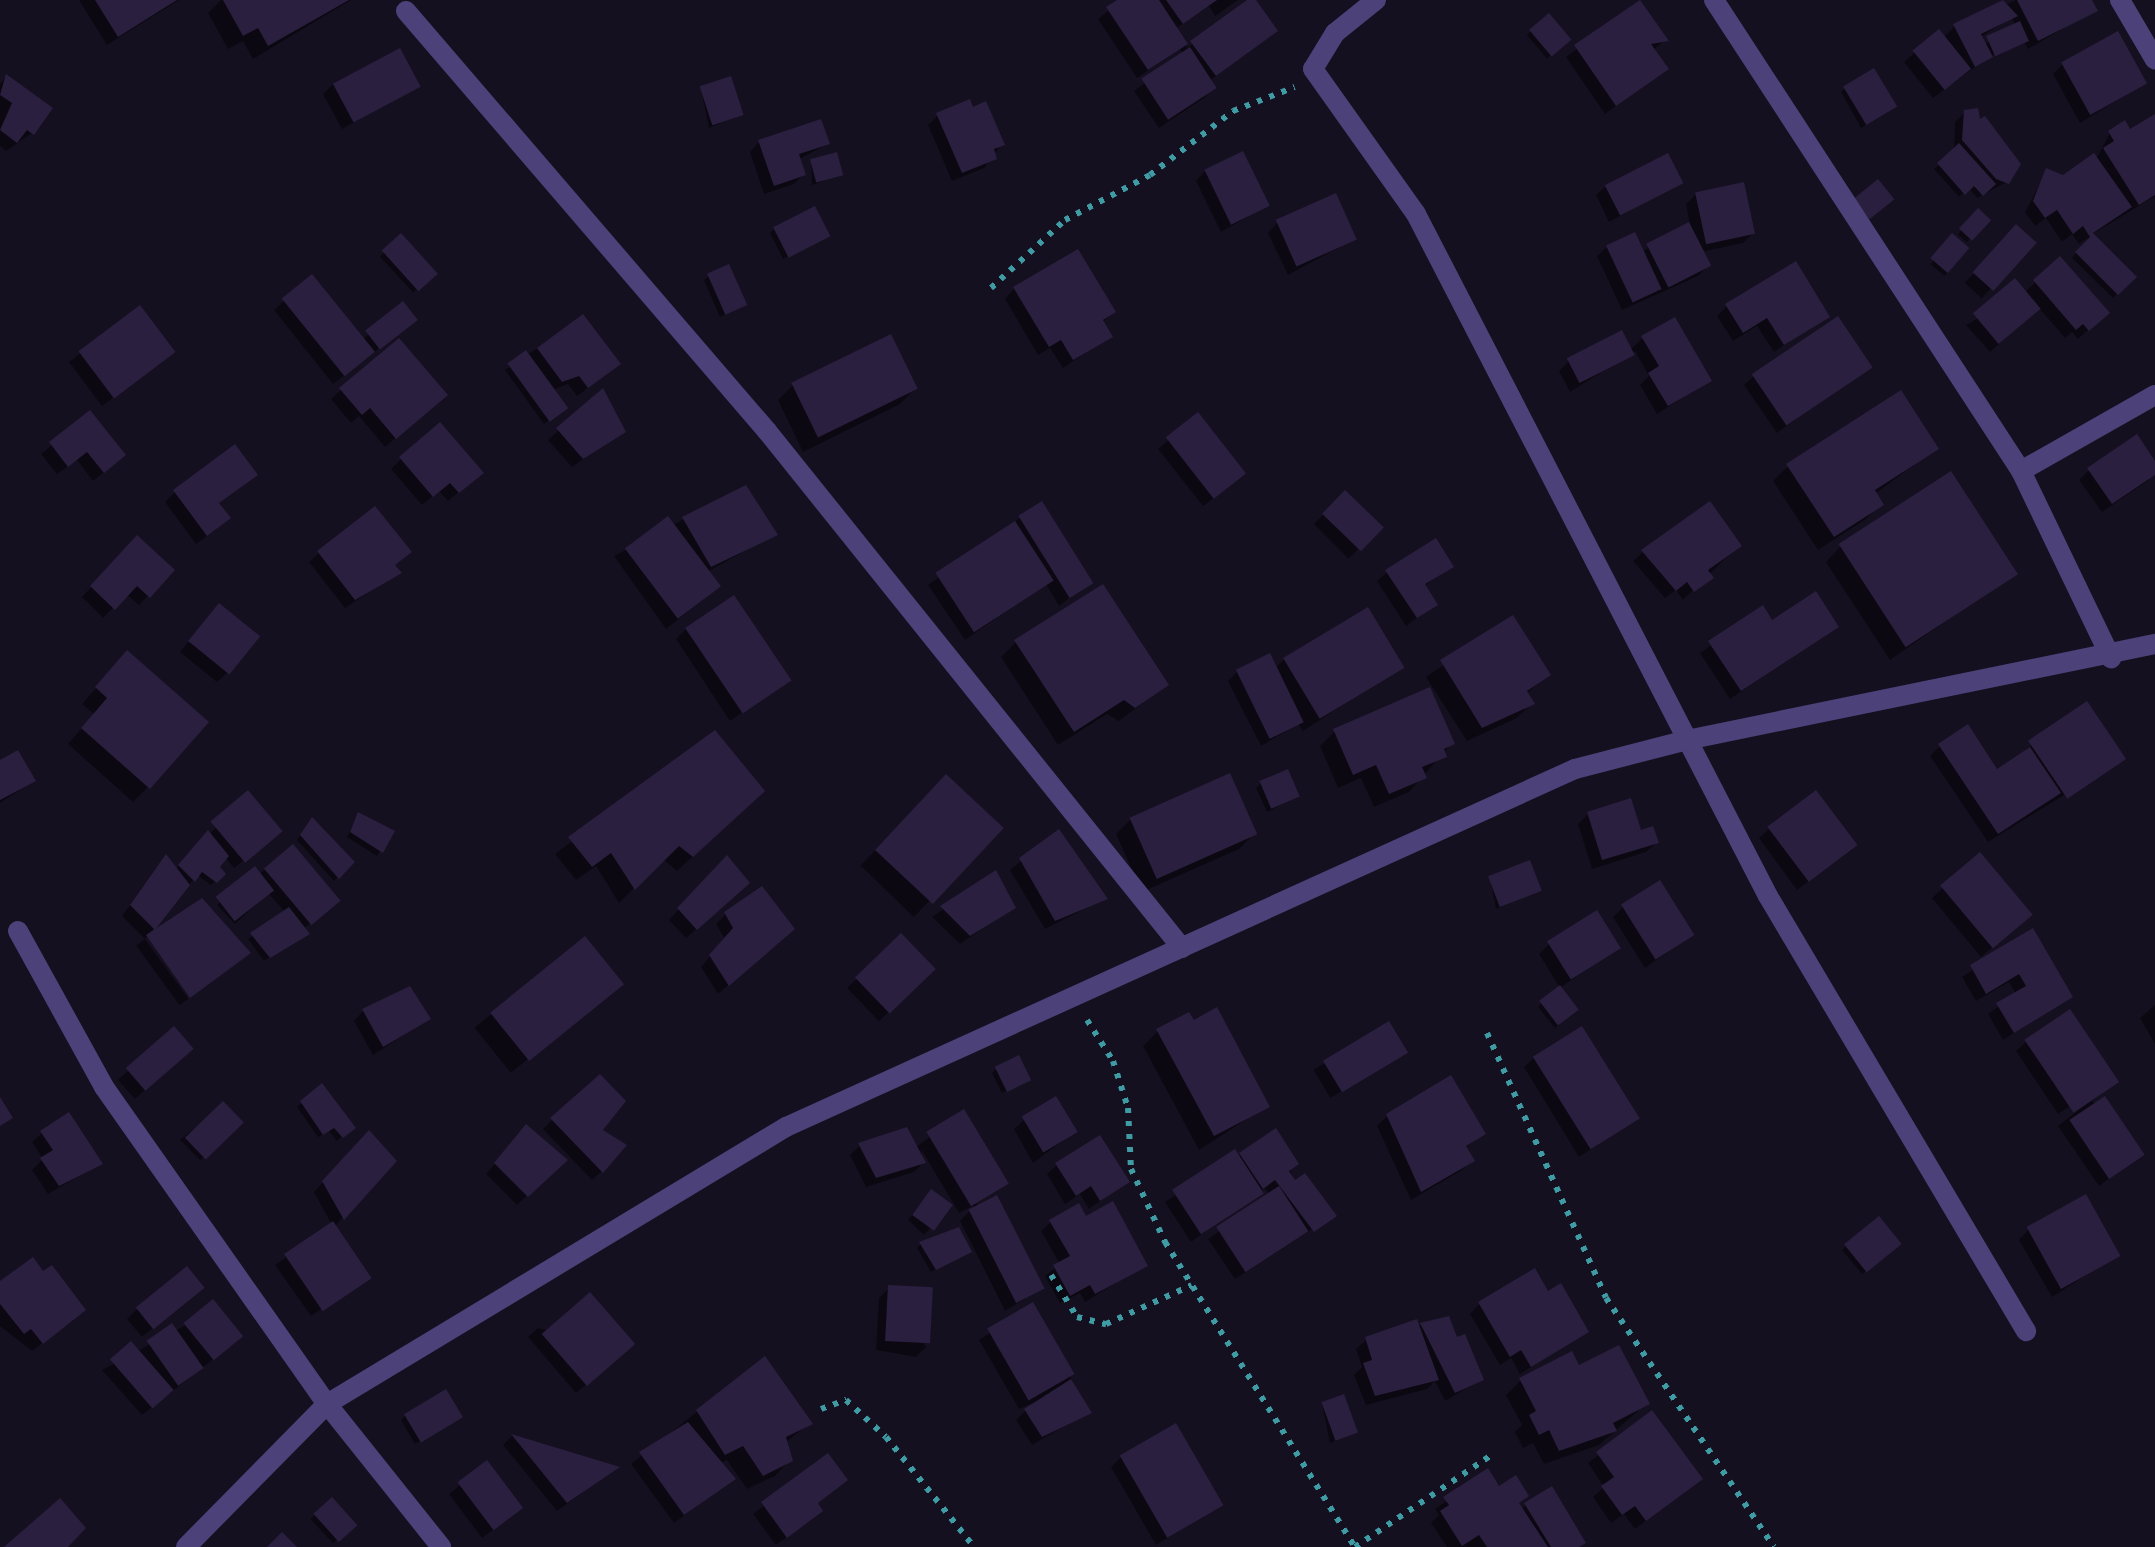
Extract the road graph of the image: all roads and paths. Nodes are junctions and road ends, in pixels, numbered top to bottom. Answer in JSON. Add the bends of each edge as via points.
{"nodes":[{"id":1,"x":1376,"y":0,"type":"edge"},
{"id":2,"x":1714,"y":0,"type":"edge"},
{"id":3,"x":2120,"y":0,"type":"edge"},
{"id":4,"x":406,"y":12,"type":"dead end"},
{"id":5,"x":2155,"y":60,"type":"edge"},
{"id":6,"x":1320,"y":78,"type":"junction"},
{"id":7,"x":990,"y":288,"type":"dead end"},
{"id":8,"x":2155,"y":395,"type":"edge"},
{"id":9,"x":2021,"y":470,"type":"junction"},
{"id":10,"x":2155,"y":644,"type":"edge"},
{"id":11,"x":2110,"y":658,"type":"junction"},
{"id":12,"x":1687,"y":740,"type":"junction"},
{"id":13,"x":18,"y":930,"type":"dead end"},
{"id":14,"x":1182,"y":948,"type":"junction"},
{"id":15,"x":1061,"y":1003,"type":"junction"},
{"id":16,"x":1486,"y":1034,"type":"dead end"},
{"id":17,"x":1050,"y":1275,"type":"dead end"},
{"id":18,"x":1192,"y":1286,"type":"junction"},
{"id":19,"x":2026,"y":1331,"type":"dead end"},
{"id":20,"x":327,"y":1404,"type":"junction"},
{"id":21,"x":821,"y":1409,"type":"dead end"},
{"id":22,"x":1492,"y":1454,"type":"dead end"},
{"id":23,"x":186,"y":1547,"type":"edge"},
{"id":24,"x":440,"y":1547,"type":"edge"},
{"id":25,"x":974,"y":1547,"type":"edge"},
{"id":26,"x":1355,"y":1547,"type":"edge"},
{"id":27,"x":1774,"y":1547,"type":"edge"}],
"edges":[{"from":1,"to":6,"type":"street","via":[[1334,33],[1313,69]]},
{"from":2,"to":9,"type":"street"},
{"from":3,"to":5,"type":"street"},
{"from":4,"to":14,"type":"street","via":[[768,431]]},
{"from":6,"to":7,"type":"path","via":[[1233,110],[1150,175],[1065,220]]},
{"from":6,"to":12,"type":"street","via":[[1416,214]]},
{"from":8,"to":9,"type":"street"},
{"from":9,"to":11,"type":"street"},
{"from":10,"to":11,"type":"street"},
{"from":11,"to":12,"type":"street"},
{"from":12,"to":14,"type":"street","via":[[1575,769]]},
{"from":12,"to":19,"type":"street","via":[[1768,896]]},
{"from":13,"to":20,"type":"street","via":[[104,1087]]},
{"from":14,"to":15,"type":"street"},
{"from":15,"to":18,"type":"path","via":[[1089,1022],[1113,1061],[1128,1108],[1131,1169]]},
{"from":15,"to":20,"type":"street","via":[[786,1128]]},
{"from":16,"to":27,"type":"path","via":[[1606,1298]]},
{"from":17,"to":18,"type":"path","via":[[1078,1317],[1106,1324]]},
{"from":18,"to":26,"type":"path"},
{"from":20,"to":23,"type":"street"},
{"from":20,"to":24,"type":"street"},
{"from":21,"to":25,"type":"path","via":[[846,1400],[886,1437]]},
{"from":22,"to":26,"type":"path"}]}
